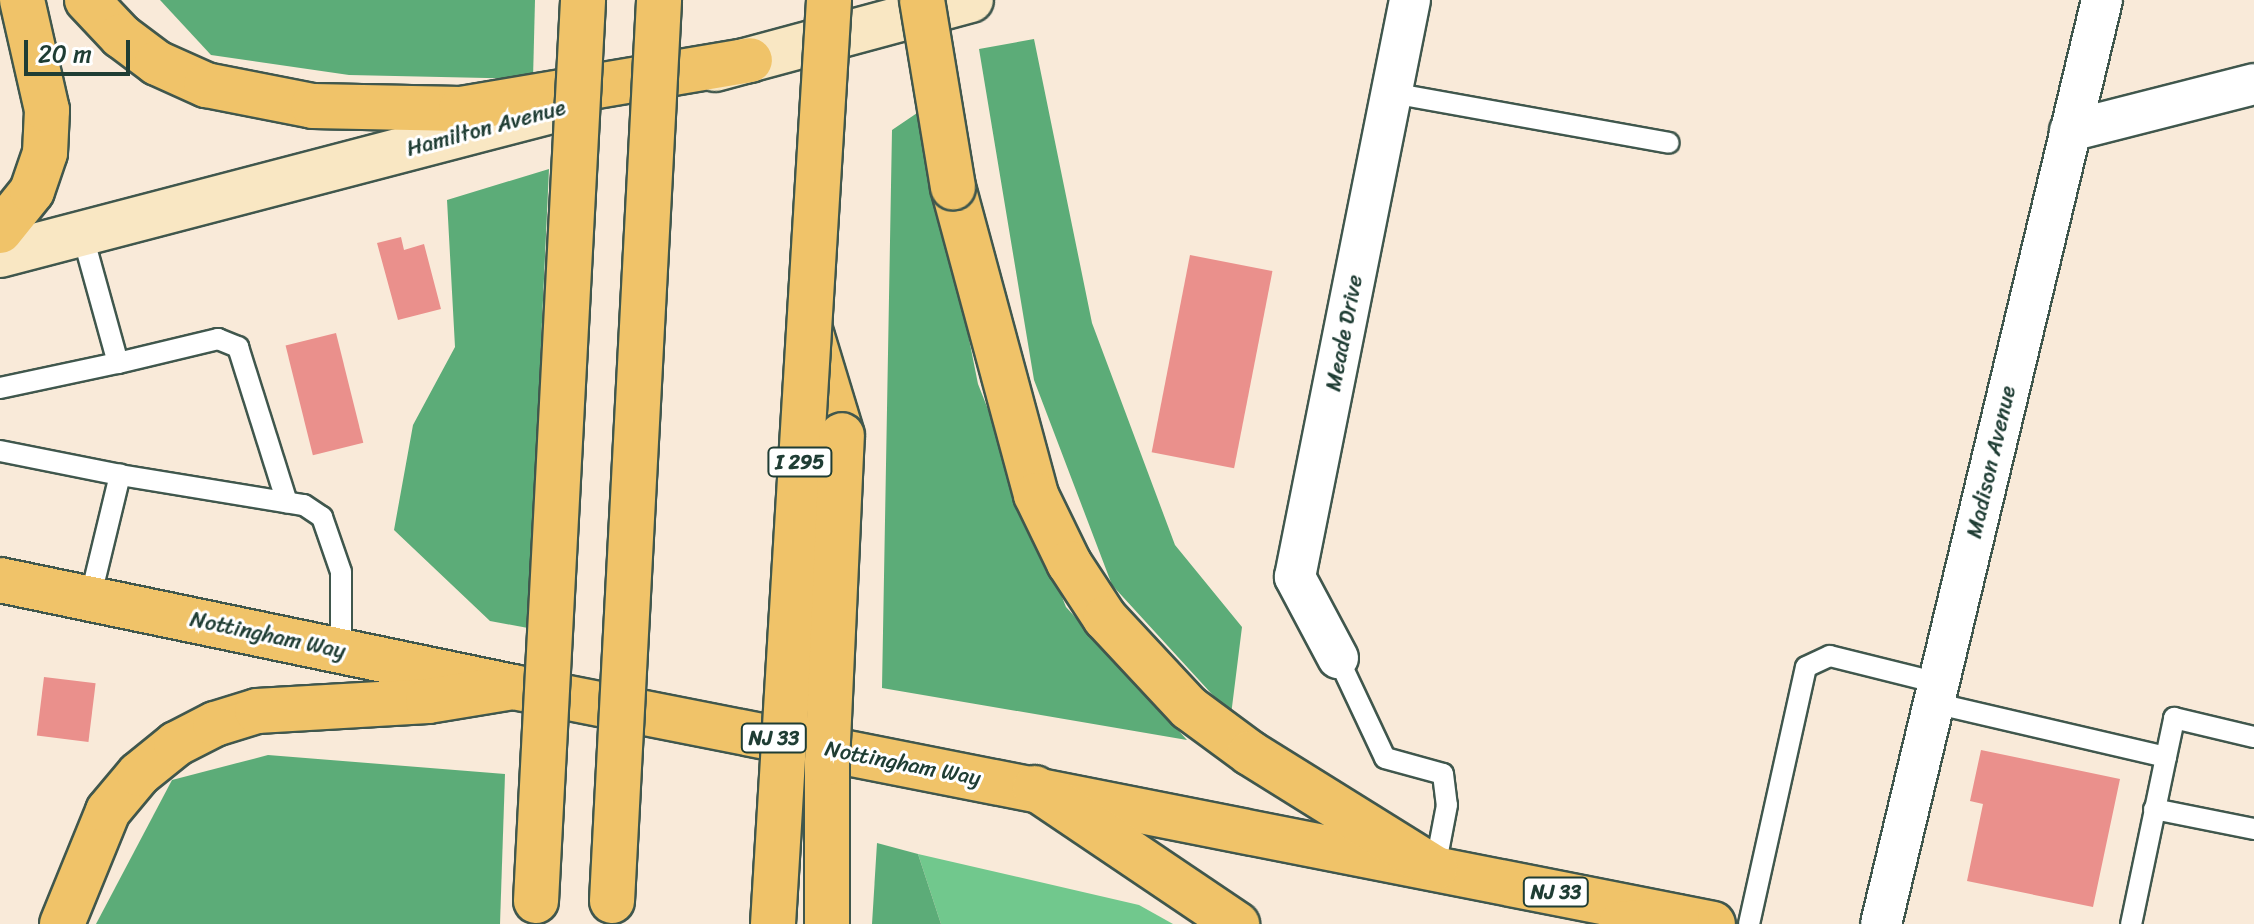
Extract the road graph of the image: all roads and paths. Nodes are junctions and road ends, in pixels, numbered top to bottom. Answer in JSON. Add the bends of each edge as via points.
{"nodes":[{"id":1,"x":22,"y":0,"type":"edge"},
{"id":2,"x":87,"y":0,"type":"edge"},
{"id":3,"x":558,"y":0,"type":"edge"},
{"id":4,"x":583,"y":0,"type":"edge"},
{"id":5,"x":659,"y":0,"type":"edge"},
{"id":6,"x":829,"y":0,"type":"edge"},
{"id":7,"x":922,"y":0,"type":"edge"},
{"id":8,"x":971,"y":0,"type":"edge"},
{"id":9,"x":1410,"y":0,"type":"edge"},
{"id":10,"x":2102,"y":0,"type":"edge"},
{"id":11,"x":750,"y":60,"type":"junction"},
{"id":12,"x":2254,"y":84,"type":"edge"},
{"id":13,"x":1392,"y":93,"type":"junction"},
{"id":14,"x":2070,"y":131,"type":"junction"},
{"id":15,"x":1669,"y":143,"type":"dead end"},
{"id":16,"x":0,"y":231,"type":"edge"},
{"id":17,"x":82,"y":233,"type":"junction"},
{"id":18,"x":0,"y":255,"type":"edge"},
{"id":19,"x":569,"y":270,"type":"junction"},
{"id":20,"x":808,"y":324,"type":"junction"},
{"id":21,"x":118,"y":363,"type":"junction"},
{"id":22,"x":0,"y":388,"type":"edge"},
{"id":23,"x":0,"y":451,"type":"edge"},
{"id":24,"x":120,"y":475,"type":"junction"},
{"id":25,"x":287,"y":502,"type":"junction"},
{"id":26,"x":0,"y":580,"type":"edge"},
{"id":27,"x":90,"y":599,"type":"junction"},
{"id":28,"x":341,"y":650,"type":"junction"},
{"id":29,"x":1338,"y":658,"type":"joint"},
{"id":30,"x":513,"y":687,"type":"junction"},
{"id":31,"x":1936,"y":693,"type":"junction"},
{"id":32,"x":2254,"y":737,"type":"edge"},
{"id":33,"x":2166,"y":757,"type":"junction"},
{"id":34,"x":1035,"y":788,"type":"junction"},
{"id":35,"x":2154,"y":809,"type":"junction"},
{"id":36,"x":2254,"y":829,"type":"edge"},
{"id":37,"x":1435,"y":868,"type":"junction"},
{"id":38,"x":536,"y":912,"type":"edge"},
{"id":39,"x":611,"y":912,"type":"edge"},
{"id":40,"x":1695,"y":920,"type":"edge"},
{"id":41,"x":62,"y":924,"type":"edge"},
{"id":42,"x":773,"y":924,"type":"edge"},
{"id":43,"x":827,"y":924,"type":"edge"},
{"id":44,"x":1237,"y":924,"type":"edge"},
{"id":45,"x":1621,"y":924,"type":"edge"},
{"id":46,"x":1749,"y":924,"type":"edge"},
{"id":47,"x":1881,"y":924,"type":"edge"},
{"id":48,"x":2131,"y":924,"type":"edge"}],
"edges":[{"from":1,"to":16,"type":"main road","via":[[47,110],[45,153],[32,191]]},
{"from":2,"to":11,"type":"main road","via":[[121,36],[157,63],[206,85],[313,106],[461,109]]},
{"from":3,"to":19,"type":"main road","bridge":true},
{"from":4,"to":19,"type":"main road","bridge":true},
{"from":5,"to":39,"type":"main road","bridge":true},
{"from":6,"to":20,"type":"main road","number":"I 295","bridge":true},
{"from":7,"to":37,"type":"main road","bridge":true,"via":[[953,187],[1036,495],[1069,563],[1105,618],[1189,708],[1250,753]]},
{"from":8,"to":11,"type":"main road","name":"Hamilton Avenue"},
{"from":9,"to":13,"type":"street","name":"Meade Drive"},
{"from":10,"to":14,"type":"street","name":"Madison Avenue"},
{"from":11,"to":17,"type":"main road","name":"Hamilton Avenue"},
{"from":12,"to":14,"type":"street"},
{"from":13,"to":15,"type":"lane"},
{"from":13,"to":29,"type":"street","name":"Meade Drive","via":[[1295,577]]},
{"from":14,"to":31,"type":"street","name":"Madison Avenue"},
{"from":17,"to":18,"type":"main road","name":"Hamilton Avenue"},
{"from":17,"to":21,"type":"lane"},
{"from":19,"to":38,"type":"main road","bridge":true},
{"from":20,"to":42,"type":"main road","number":"I 295","bridge":true},
{"from":20,"to":43,"type":"main road","bridge":true,"via":[[842,435],[827,763]]},
{"from":21,"to":22,"type":"lane"},
{"from":21,"to":25,"type":"lane","via":[[218,339],[238,347]]},
{"from":23,"to":24,"type":"lane"},
{"from":24,"to":25,"type":"lane"},
{"from":24,"to":27,"type":"lane"},
{"from":25,"to":28,"type":"lane","via":[[322,517],[341,572]]},
{"from":26,"to":27,"type":"main road","name":"Nottingham Way","number":"NJ 33"},
{"from":27,"to":28,"type":"main road","name":"Nottingham Way","number":"NJ 33"},
{"from":28,"to":30,"type":"main road","name":"Nottingham Way","number":"NJ 33"},
{"from":29,"to":37,"type":"lane","via":[[1385,758],[1443,774],[1447,805]]},
{"from":30,"to":34,"type":"main road","name":"Nottingham Way","number":"NJ 33"},
{"from":30,"to":41,"type":"main road","via":[[428,701],[257,711],[176,744],[139,774],[108,811]]},
{"from":31,"to":33,"type":"lane"},
{"from":31,"to":46,"type":"lane","via":[[1830,656],[1806,667]]},
{"from":31,"to":47,"type":"street","name":"Madison Avenue"},
{"from":32,"to":33,"type":"lane","via":[[2174,718]]},
{"from":33,"to":35,"type":"lane"},
{"from":34,"to":37,"type":"main road","name":"Nottingham Way","number":"NJ 33"},
{"from":34,"to":44,"type":"main road"},
{"from":35,"to":36,"type":"lane"},
{"from":35,"to":48,"type":"lane"},
{"from":37,"to":40,"type":"main road","name":"Nottingham Way","number":"NJ 33"},
{"from":40,"to":45,"type":"main road"}]}
